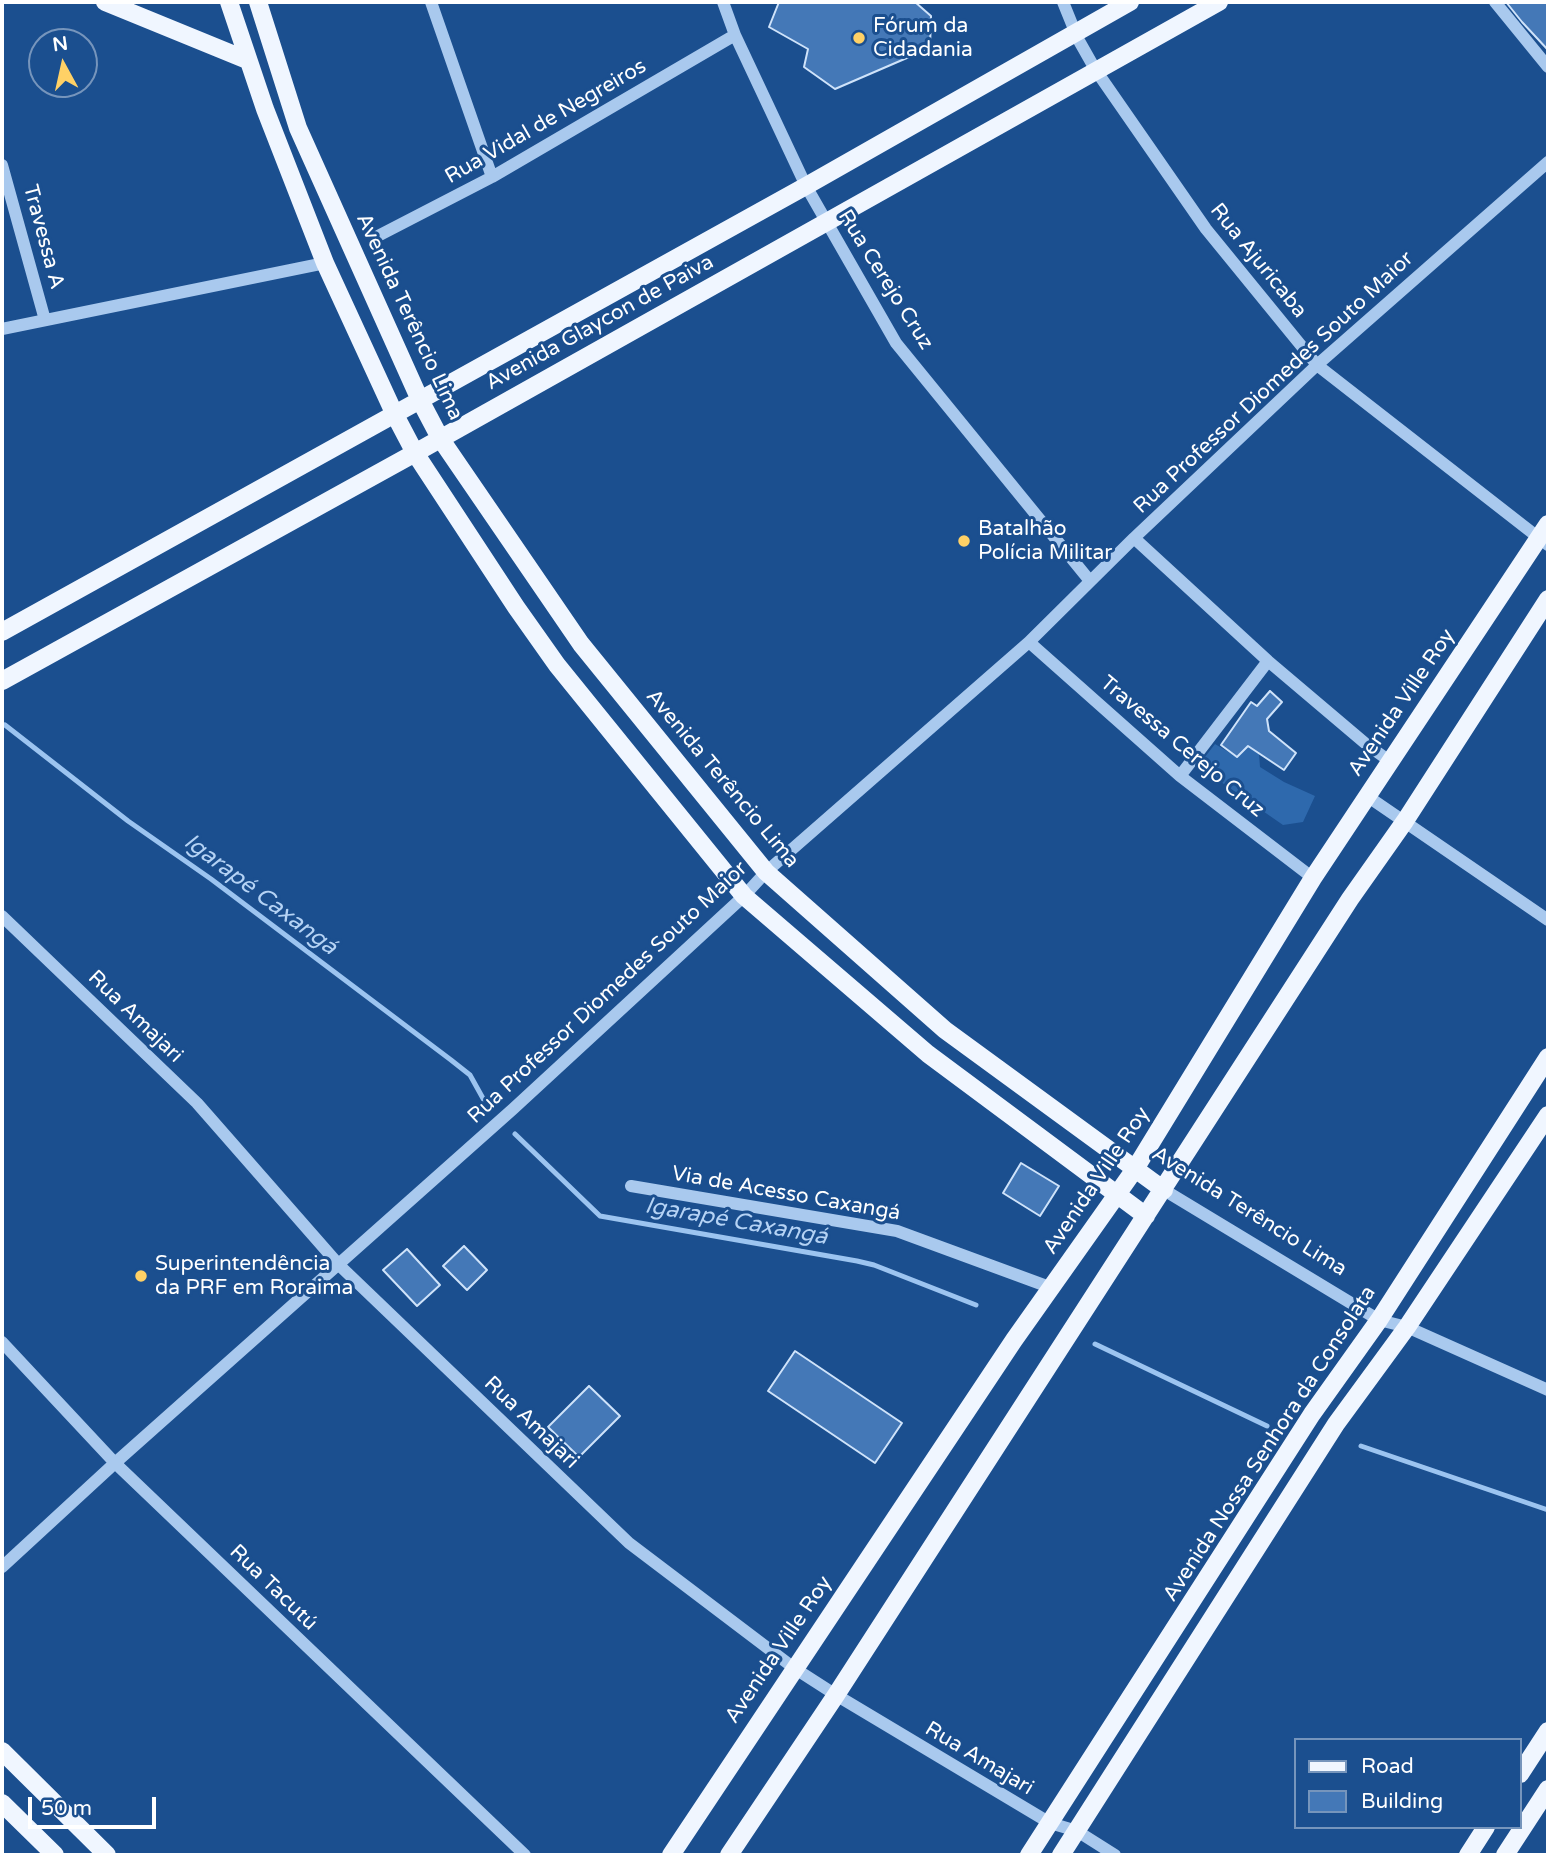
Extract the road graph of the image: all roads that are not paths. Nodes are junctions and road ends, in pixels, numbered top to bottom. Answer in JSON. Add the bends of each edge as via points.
{"nodes":[{"id":1,"x":105,"y":2,"type":"edge"},
{"id":2,"x":229,"y":2,"type":"edge"},
{"id":3,"x":258,"y":2,"type":"edge"},
{"id":4,"x":430,"y":2,"type":"edge"},
{"id":5,"x":723,"y":2,"type":"edge"},
{"id":6,"x":1063,"y":2,"type":"edge"},
{"id":7,"x":1130,"y":2,"type":"edge"},
{"id":8,"x":1219,"y":2,"type":"edge"},
{"id":9,"x":1495,"y":2,"type":"edge"},
{"id":10,"x":1076,"y":33,"type":"junction"},
{"id":11,"x":735,"y":35,"type":"junction"},
{"id":12,"x":247,"y":60,"type":"junction"},
{"id":13,"x":1548,"y":67,"type":"edge"},
{"id":14,"x":1095,"y":69,"type":"junction"},
{"id":15,"x":298,"y":128,"type":"junction"},
{"id":16,"x":276,"y":137,"type":"junction"},
{"id":17,"x":1548,"y":162,"type":"edge"},
{"id":18,"x":2,"y":166,"type":"edge"},
{"id":19,"x":492,"y":177,"type":"junction"},
{"id":20,"x":806,"y":186,"type":"junction"},
{"id":21,"x":826,"y":223,"type":"junction"},
{"id":22,"x":373,"y":238,"type":"dead end"},
{"id":23,"x":325,"y":263,"type":"junction"},
{"id":24,"x":45,"y":320,"type":"junction"},
{"id":25,"x":2,"y":329,"type":"edge"},
{"id":26,"x":1317,"y":365,"type":"junction"},
{"id":27,"x":420,"y":400,"type":"junction"},
{"id":28,"x":395,"y":415,"type":"junction"},
{"id":29,"x":440,"y":438,"type":"junction"},
{"id":30,"x":415,"y":453,"type":"junction"},
{"id":31,"x":1545,"y":536,"type":"edge"},
{"id":32,"x":1134,"y":538,"type":"junction"},
{"id":33,"x":1090,"y":581,"type":"junction"},
{"id":34,"x":543,"y":591,"type":"junction"},
{"id":35,"x":1548,"y":599,"type":"edge"},
{"id":36,"x":516,"y":607,"type":"junction"},
{"id":37,"x":2,"y":632,"type":"edge"},
{"id":38,"x":1028,"y":642,"type":"junction"},
{"id":39,"x":1268,"y":661,"type":"junction"},
{"id":40,"x":2,"y":681,"type":"edge"},
{"id":41,"x":1391,"y":762,"type":"junction"},
{"id":42,"x":1180,"y":775,"type":"junction"},
{"id":43,"x":1367,"y":796,"type":"junction"},
{"id":44,"x":1405,"y":821,"type":"junction"},
{"id":45,"x":766,"y":872,"type":"junction"},
{"id":46,"x":1314,"y":878,"type":"junction"},
{"id":47,"x":744,"y":896,"type":"junction"},
{"id":48,"x":2,"y":916,"type":"edge"},
{"id":49,"x":1548,"y":920,"type":"edge"},
{"id":50,"x":1548,"y":1057,"type":"edge"},
{"id":51,"x":1548,"y":1115,"type":"edge"},
{"id":52,"x":1135,"y":1169,"type":"junction"},
{"id":53,"x":631,"y":1186,"type":"dead end"},
{"id":54,"x":1164,"y":1190,"type":"junction"},
{"id":55,"x":1115,"y":1194,"type":"junction"},
{"id":56,"x":1146,"y":1216,"type":"junction"},
{"id":57,"x":339,"y":1265,"type":"junction"},
{"id":58,"x":1050,"y":1292,"type":"junction"},
{"id":59,"x":1379,"y":1320,"type":"junction"},
{"id":60,"x":1407,"y":1327,"type":"junction"},
{"id":61,"x":2,"y":1342,"type":"edge"},
{"id":62,"x":1548,"y":1390,"type":"edge"},
{"id":63,"x":116,"y":1463,"type":"junction"},
{"id":64,"x":2,"y":1567,"type":"edge"},
{"id":65,"x":794,"y":1668,"type":"junction"},
{"id":66,"x":836,"y":1695,"type":"junction"},
{"id":67,"x":1548,"y":1731,"type":"edge"},
{"id":68,"x":2,"y":1751,"type":"edge"},
{"id":69,"x":1522,"y":1771,"type":"edge"},
{"id":70,"x":1548,"y":1789,"type":"edge"},
{"id":71,"x":2,"y":1803,"type":"edge"},
{"id":72,"x":1050,"y":1824,"type":"junction"},
{"id":73,"x":1485,"y":1829,"type":"edge"},
{"id":74,"x":1522,"y":1829,"type":"edge"},
{"id":75,"x":1522,"y":1829,"type":"edge"},
{"id":76,"x":1077,"y":1831,"type":"junction"},
{"id":77,"x":55,"y":1855,"type":"edge"},
{"id":78,"x":107,"y":1855,"type":"edge"},
{"id":79,"x":525,"y":1855,"type":"edge"},
{"id":80,"x":671,"y":1855,"type":"edge"},
{"id":81,"x":729,"y":1855,"type":"edge"},
{"id":82,"x":1029,"y":1855,"type":"edge"},
{"id":83,"x":1061,"y":1855,"type":"edge"},
{"id":84,"x":1115,"y":1855,"type":"edge"},
{"id":85,"x":1468,"y":1855,"type":"edge"},
{"id":86,"x":1505,"y":1855,"type":"edge"}],
"edges":[{"from":1,"to":12,"type":"main road"},
{"from":2,"to":12,"type":"main road"},
{"from":3,"to":15,"type":"main road","name":"Avenida Terêncio Lima"},
{"from":4,"to":19,"type":"street"},
{"from":5,"to":11,"type":"street","name":"Rua Cerejo Cruz"},
{"from":6,"to":10,"type":"street","name":"Rua Ajuricaba"},
{"from":7,"to":10,"type":"main road","name":"Avenida Glaycon de Paiva"},
{"from":8,"to":14,"type":"main road","name":"Avenida Glaycon de Paiva"},
{"from":9,"to":13,"type":"street"},
{"from":10,"to":14,"type":"street","name":"Rua Ajuricaba"},
{"from":10,"to":20,"type":"main road","name":"Avenida Glaycon de Paiva"},
{"from":11,"to":19,"type":"street","name":"Rua Vidal de Negreiros"},
{"from":11,"to":20,"type":"street","name":"Rua Cerejo Cruz"},
{"from":12,"to":16,"type":"main road"},
{"from":14,"to":21,"type":"main road","name":"Avenida Glaycon de Paiva"},
{"from":14,"to":26,"type":"street","name":"Rua Ajuricaba","via":[[1206,229]]},
{"from":15,"to":16,"type":"main road"},
{"from":15,"to":27,"type":"main road","name":"Avenida Terêncio Lima"},
{"from":16,"to":23,"type":"main road"},
{"from":17,"to":26,"type":"street","name":"Rua Professor Diomedes Souto Maior"},
{"from":18,"to":24,"type":"street","name":"Travessa A"},
{"from":19,"to":22,"type":"street","name":"Rua Vidal de Negreiros"},
{"from":20,"to":21,"type":"street","name":"Rua Cerejo Cruz"},
{"from":20,"to":27,"type":"main road","name":"Avenida Glaycon de Paiva"},
{"from":21,"to":29,"type":"main road","name":"Avenida Glaycon de Paiva"},
{"from":21,"to":33,"type":"street","name":"Rua Cerejo Cruz","via":[[896,343]]},
{"from":23,"to":24,"type":"street"},
{"from":23,"to":28,"type":"main road"},
{"from":24,"to":25,"type":"street"},
{"from":26,"to":31,"type":"street","name":"Rua Ajuricaba"},
{"from":26,"to":32,"type":"street","name":"Rua Professor Diomedes Souto Maior"},
{"from":27,"to":28,"type":"main road","name":"Avenida Glaycon de Paiva"},
{"from":27,"to":29,"type":"main road","name":"Avenida Terêncio Lima"},
{"from":28,"to":30,"type":"main road"},
{"from":28,"to":37,"type":"main road","name":"Avenida Glaycon de Paiva"},
{"from":29,"to":30,"type":"main road","name":"Avenida Glaycon de Paiva"},
{"from":29,"to":34,"type":"main road","name":"Avenida Terêncio Lima"},
{"from":30,"to":36,"type":"main road"},
{"from":30,"to":40,"type":"main road","name":"Avenida Glaycon de Paiva"},
{"from":31,"to":41,"type":"main road","name":"Avenida Ville Roy"},
{"from":32,"to":33,"type":"street","name":"Rua Professor Diomedes Souto Maior"},
{"from":32,"to":39,"type":"street"},
{"from":33,"to":38,"type":"street","name":"Rua Professor Diomedes Souto Maior"},
{"from":34,"to":36,"type":"main road"},
{"from":34,"to":45,"type":"main road","name":"Avenida Terêncio Lima"},
{"from":35,"to":44,"type":"main road"},
{"from":36,"to":47,"type":"main road","via":[[557,665]]},
{"from":38,"to":42,"type":"street","name":"Travessa Cerejo Cruz"},
{"from":38,"to":45,"type":"street","name":"Rua Professor Diomedes Souto Maior"},
{"from":39,"to":41,"type":"street"},
{"from":39,"to":42,"type":"street"},
{"from":41,"to":43,"type":"main road","name":"Avenida Ville Roy"},
{"from":42,"to":46,"type":"street","name":"Travessa Cerejo Cruz"},
{"from":43,"to":44,"type":"street"},
{"from":43,"to":46,"type":"main road","name":"Avenida Ville Roy"},
{"from":44,"to":49,"type":"street"},
{"from":44,"to":54,"type":"main road"},
{"from":45,"to":47,"type":"street","name":"Rua Professor Diomedes Souto Maior"},
{"from":45,"to":52,"type":"main road","name":"Avenida Terêncio Lima","via":[[945,1030]]},
{"from":46,"to":52,"type":"main road","name":"Avenida Ville Roy"},
{"from":47,"to":55,"type":"main road","via":[[928,1054]]},
{"from":47,"to":57,"type":"street","name":"Rua Professor Diomedes Souto Maior"},
{"from":48,"to":57,"type":"street","name":"Rua Amajari","via":[[197,1103]]},
{"from":50,"to":59,"type":"main road","name":"Avenida Nossa Senhora da Consolata"},
{"from":51,"to":60,"type":"main road"},
{"from":52,"to":54,"type":"main road","name":"Avenida Terêncio Lima"},
{"from":52,"to":55,"type":"main road","name":"Avenida Ville Roy"},
{"from":53,"to":58,"type":"street","name":"Via de Acesso Caxangá","via":[[898,1231]]},
{"from":54,"to":56,"type":"main road"},
{"from":54,"to":59,"type":"street","name":"Avenida Terêncio Lima"},
{"from":55,"to":56,"type":"main road"},
{"from":55,"to":58,"type":"main road","name":"Avenida Ville Roy"},
{"from":56,"to":66,"type":"main road"},
{"from":57,"to":63,"type":"street","name":"Rua Professor Diomedes Souto Maior"},
{"from":57,"to":65,"type":"street","name":"Rua Amajari","via":[[629,1543]]},
{"from":58,"to":65,"type":"main road","name":"Avenida Ville Roy"},
{"from":59,"to":60,"type":"street","name":"Avenida Terêncio Lima"},
{"from":59,"to":72,"type":"main road","name":"Avenida Nossa Senhora da Consolata","via":[[1312,1414]]},
{"from":60,"to":62,"type":"street","name":"Avenida Terêncio Lima"},
{"from":60,"to":76,"type":"main road","via":[[1336,1424]]},
{"from":61,"to":63,"type":"street","name":"Rua Tacutú"},
{"from":63,"to":64,"type":"street","name":"Rua Professor Diomedes Souto Maior"},
{"from":63,"to":79,"type":"street","name":"Rua Tacutú"},
{"from":65,"to":66,"type":"street","name":"Rua Amajari"},
{"from":65,"to":80,"type":"main road","name":"Avenida Ville Roy"},
{"from":66,"to":72,"type":"street","name":"Rua Amajari"},
{"from":66,"to":81,"type":"main road"},
{"from":67,"to":69,"type":"main road"},
{"from":68,"to":78,"type":"main road"},
{"from":70,"to":75,"type":"main road"},
{"from":71,"to":77,"type":"main road"},
{"from":72,"to":76,"type":"street","name":"Rua Amajari"},
{"from":72,"to":82,"type":"main road","name":"Avenida Nossa Senhora da Consolata"},
{"from":73,"to":85,"type":"main road"},
{"from":74,"to":86,"type":"main road"},
{"from":76,"to":83,"type":"main road"},
{"from":76,"to":84,"type":"street","name":"Rua Amajari"}]}
